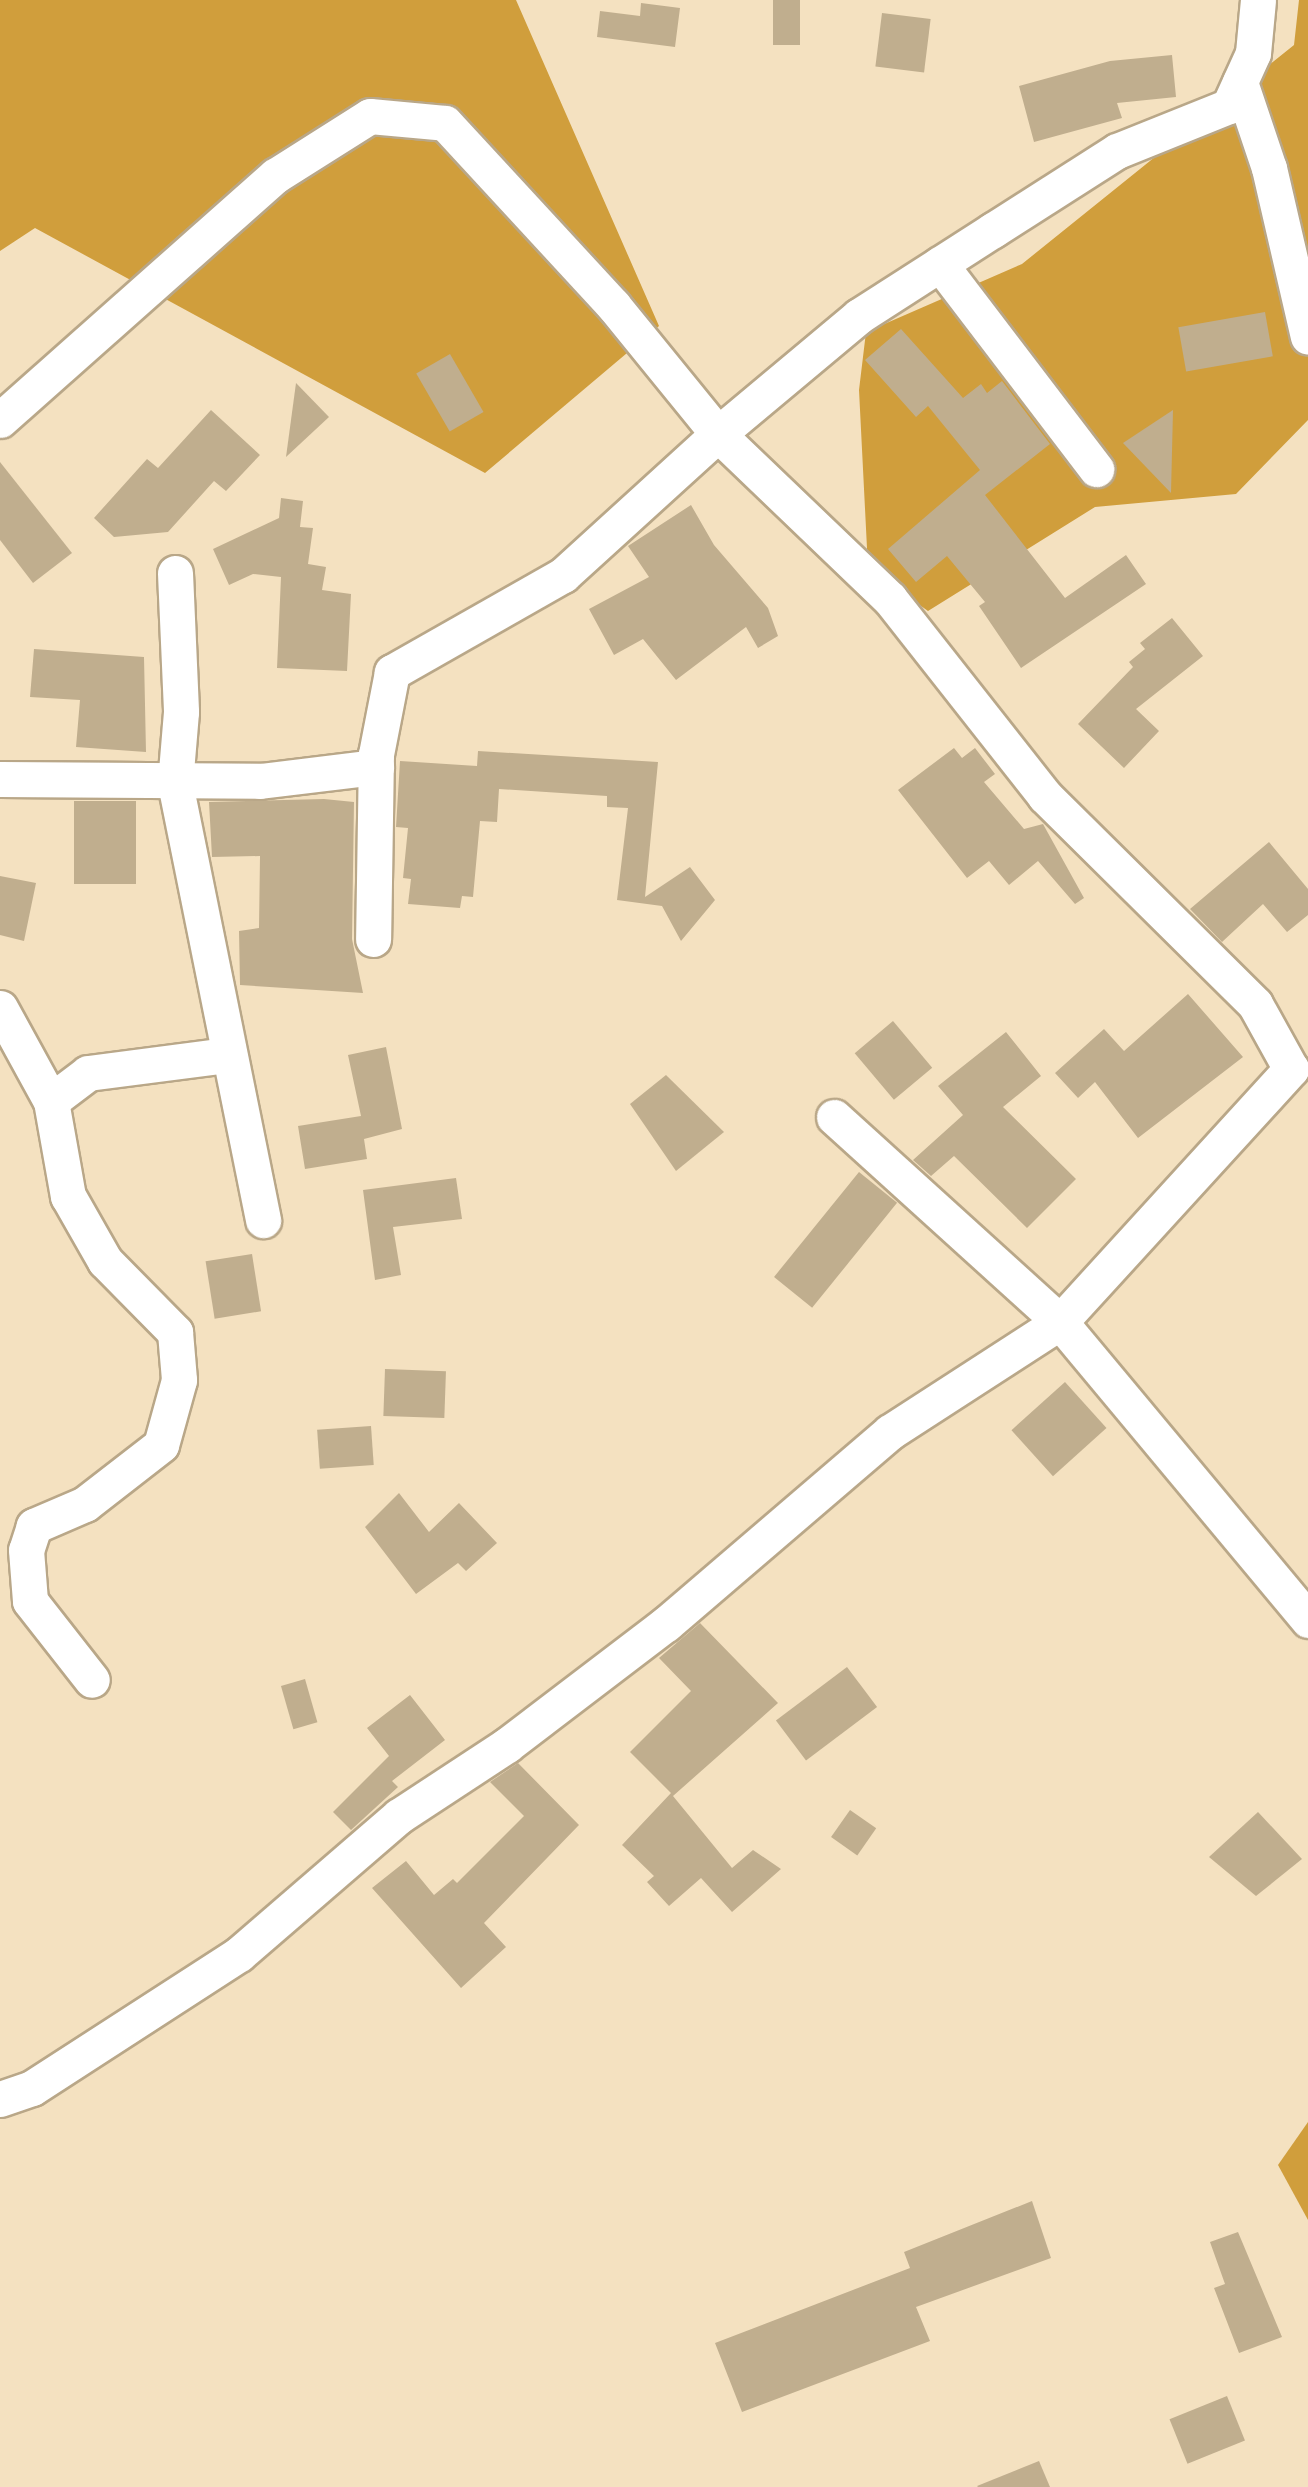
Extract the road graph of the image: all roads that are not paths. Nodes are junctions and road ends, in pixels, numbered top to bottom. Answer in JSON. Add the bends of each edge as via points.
{"nodes":[{"id":1,"x":1258,"y":0,"type":"edge"},
{"id":2,"x":1240,"y":82,"type":"junction"},
{"id":3,"x":940,"y":264,"type":"junction"},
{"id":4,"x":1308,"y":338,"type":"edge"},
{"id":5,"x":0,"y":420,"type":"edge"},
{"id":6,"x":718,"y":434,"type":"junction"},
{"id":7,"x":1096,"y":469,"type":"dead end"},
{"id":8,"x":176,"y":573,"type":"dead end"},
{"id":9,"x":376,"y":767,"type":"junction"},
{"id":10,"x":0,"y":779,"type":"edge"},
{"id":11,"x":175,"y":782,"type":"junction"},
{"id":12,"x":373,"y":939,"type":"dead end"},
{"id":13,"x":0,"y":1008,"type":"edge"},
{"id":14,"x":226,"y":1054,"type":"junction"},
{"id":15,"x":1300,"y":1077,"type":"edge"},
{"id":16,"x":51,"y":1101,"type":"junction"},
{"id":17,"x":834,"y":1116,"type":"dead end"},
{"id":18,"x":264,"y":1220,"type":"dead end"},
{"id":19,"x":1060,"y":1322,"type":"junction"},
{"id":20,"x":1308,"y":1620,"type":"edge"},
{"id":21,"x":92,"y":1680,"type":"dead end"},
{"id":22,"x":0,"y":2099,"type":"edge"}],
"edges":[{"from":1,"to":2,"type":"street","via":[[1253,53]]},
{"from":2,"to":3,"type":"street","via":[[1229,106],[1117,151]]},
{"from":2,"to":4,"type":"street","via":[[1269,168]]},
{"from":3,"to":6,"type":"street","via":[[860,316]]},
{"from":3,"to":7,"type":"street"},
{"from":5,"to":6,"type":"street","via":[[276,176],[370,116],[445,123],[613,305]]},
{"from":6,"to":9,"type":"street","via":[[563,575],[392,672]]},
{"from":6,"to":15,"type":"street","via":[[890,599],[1045,796],[1255,1004]]},
{"from":8,"to":11,"type":"street","via":[[181,712]]},
{"from":9,"to":11,"type":"street"},
{"from":9,"to":12,"type":"street"},
{"from":10,"to":11,"type":"street"},
{"from":11,"to":14,"type":"street"},
{"from":13,"to":16,"type":"street"},
{"from":14,"to":16,"type":"street","via":[[88,1073]]},
{"from":14,"to":18,"type":"street"},
{"from":15,"to":19,"type":"street"},
{"from":16,"to":21,"type":"street","via":[[68,1196],[105,1261],[176,1332],[179,1380],[160,1445],[84,1504],[34,1526],[26,1550],[30,1602]]},
{"from":17,"to":19,"type":"street"},
{"from":19,"to":20,"type":"street"},
{"from":19,"to":22,"type":"street","via":[[890,1432],[666,1624],[507,1745],[400,1816],[239,1954],[32,2088]]}]}
